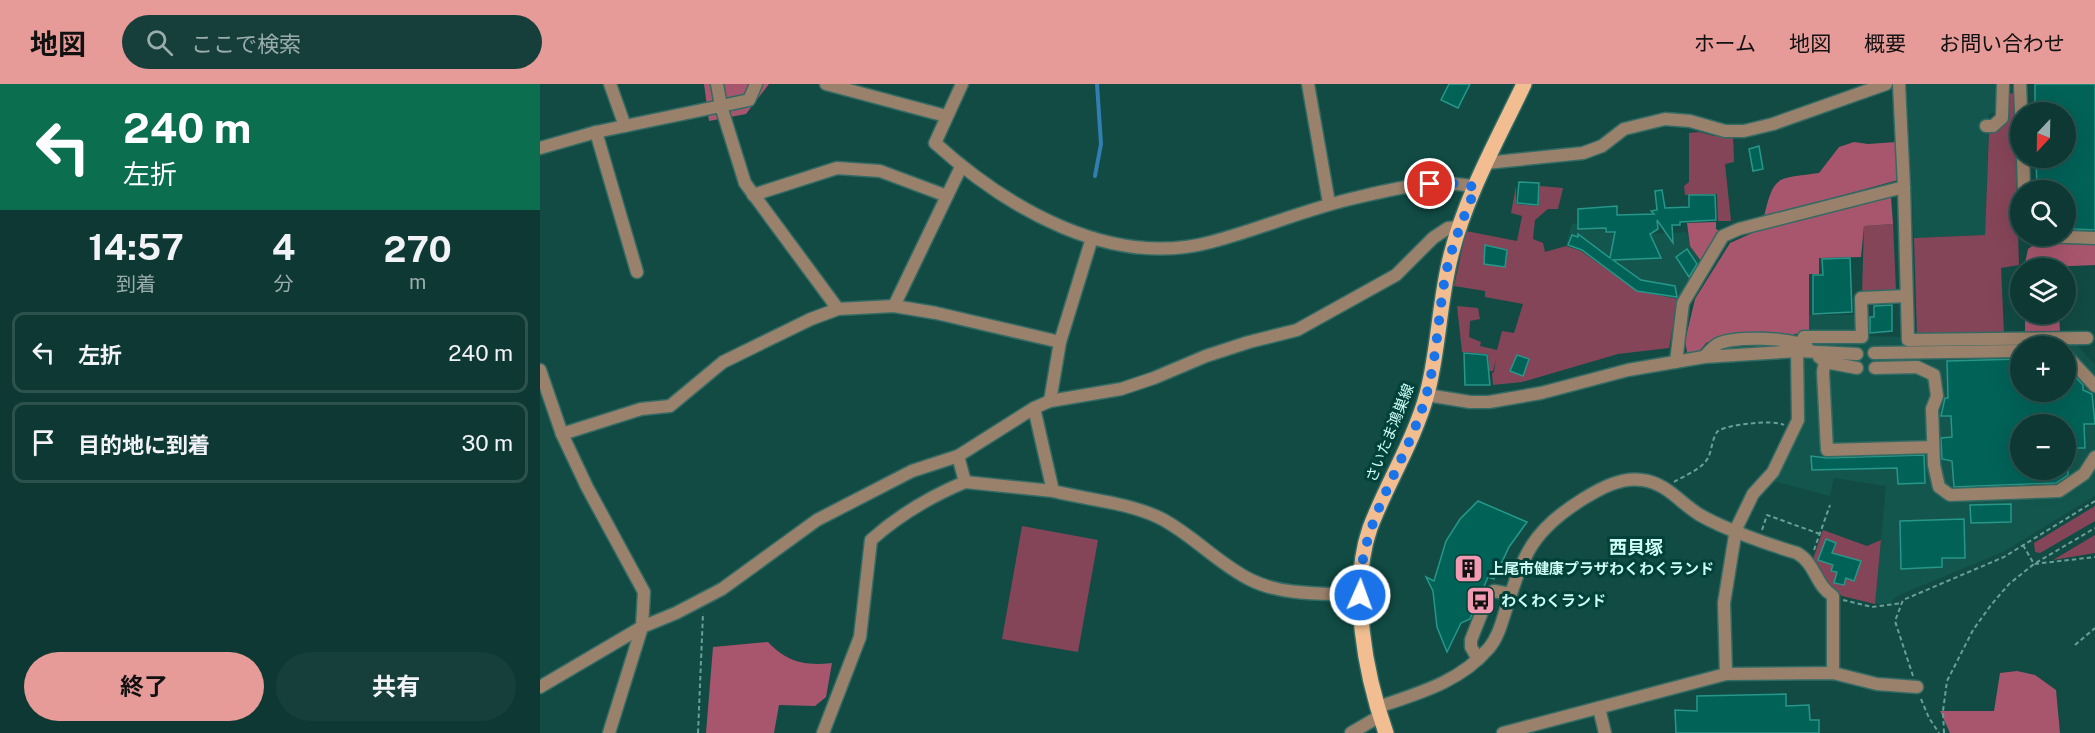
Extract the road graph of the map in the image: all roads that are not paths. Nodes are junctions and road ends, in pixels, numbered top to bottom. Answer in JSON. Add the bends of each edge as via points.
{"nodes":[{"id":1,"x":610,"y":84,"type":"edge"},
{"id":2,"x":717,"y":84,"type":"edge"},
{"id":3,"x":756,"y":84,"type":"edge"},
{"id":4,"x":826,"y":84,"type":"edge"},
{"id":5,"x":962,"y":84,"type":"edge"},
{"id":6,"x":1308,"y":84,"type":"edge"},
{"id":7,"x":1524,"y":84,"type":"edge"},
{"id":8,"x":1886,"y":84,"type":"edge"},
{"id":9,"x":1899,"y":84,"type":"edge"},
{"id":10,"x":2003,"y":84,"type":"edge"},
{"id":11,"x":2020,"y":84,"type":"edge"},
{"id":12,"x":2021,"y":102,"type":"edge"},
{"id":13,"x":720,"y":106,"type":"junction"},
{"id":14,"x":946,"y":116,"type":"junction"},
{"id":15,"x":625,"y":126,"type":"junction"},
{"id":16,"x":1986,"y":126,"type":"dead end"},
{"id":17,"x":596,"y":132,"type":"junction"},
{"id":18,"x":540,"y":148,"type":"edge"},
{"id":19,"x":1486,"y":163,"type":"junction"},
{"id":20,"x":961,"y":167,"type":"junction"},
{"id":21,"x":2024,"y":168,"type":"edge"},
{"id":22,"x":2023,"y":171,"type":"joint"},
{"id":23,"x":2023,"y":180,"type":"edge"},
{"id":24,"x":1476,"y":187,"type":"junction"},
{"id":25,"x":1904,"y":187,"type":"junction"},
{"id":26,"x":753,"y":195,"type":"junction"},
{"id":27,"x":947,"y":196,"type":"junction"},
{"id":28,"x":1329,"y":203,"type":"junction"},
{"id":29,"x":1460,"y":227,"type":"junction"},
{"id":30,"x":2076,"y":237,"type":"edge"},
{"id":31,"x":1092,"y":238,"type":"junction"},
{"id":32,"x":2095,"y":238,"type":"edge"},
{"id":33,"x":637,"y":273,"type":"dead end"},
{"id":34,"x":1906,"y":296,"type":"junction"},
{"id":35,"x":894,"y":306,"type":"junction"},
{"id":36,"x":838,"y":309,"type":"junction"},
{"id":37,"x":2087,"y":338,"type":"dead end"},
{"id":38,"x":1060,"y":342,"type":"junction"},
{"id":39,"x":1804,"y":350,"type":"junction"},
{"id":40,"x":2010,"y":351,"type":"edge"},
{"id":41,"x":1874,"y":353,"type":"dead end"},
{"id":42,"x":1857,"y":354,"type":"dead end"},
{"id":43,"x":1676,"y":362,"type":"junction"},
{"id":44,"x":1825,"y":362,"type":"junction"},
{"id":45,"x":2076,"y":366,"type":"edge"},
{"id":46,"x":1857,"y":368,"type":"dead end"},
{"id":47,"x":1875,"y":368,"type":"dead end"},
{"id":48,"x":540,"y":370,"type":"edge"},
{"id":49,"x":2095,"y":386,"type":"edge"},
{"id":50,"x":1427,"y":395,"type":"junction"},
{"id":51,"x":1050,"y":401,"type":"junction"},
{"id":52,"x":1034,"y":408,"type":"junction"},
{"id":53,"x":562,"y":434,"type":"junction"},
{"id":54,"x":1933,"y":447,"type":"junction"},
{"id":55,"x":958,"y":456,"type":"junction"},
{"id":56,"x":2095,"y":457,"type":"edge"},
{"id":57,"x":965,"y":482,"type":"junction"},
{"id":58,"x":1053,"y":491,"type":"junction"},
{"id":59,"x":1736,"y":529,"type":"junction"},
{"id":60,"x":1511,"y":594,"type":"junction"},
{"id":61,"x":1360,"y":595,"type":"junction"},
{"id":62,"x":642,"y":627,"type":"junction"},
{"id":63,"x":1478,"y":659,"type":"junction"},
{"id":64,"x":1833,"y":673,"type":"junction"},
{"id":65,"x":1725,"y":674,"type":"junction"},
{"id":66,"x":540,"y":687,"type":"edge"},
{"id":67,"x":1917,"y":687,"type":"dead end"},
{"id":68,"x":1599,"y":708,"type":"junction"},
{"id":69,"x":1379,"y":711,"type":"junction"},
{"id":70,"x":609,"y":733,"type":"edge"},
{"id":71,"x":823,"y":733,"type":"edge"},
{"id":72,"x":1351,"y":733,"type":"edge"},
{"id":73,"x":1386,"y":733,"type":"edge"},
{"id":74,"x":1503,"y":733,"type":"edge"},
{"id":75,"x":1605,"y":733,"type":"edge"}],
"edges":[{"from":1,"to":15,"type":"street"},
{"from":2,"to":13,"type":"street"},
{"from":3,"to":13,"type":"street","via":[[749,100]]},
{"from":4,"to":14,"type":"street"},
{"from":5,"to":14,"type":"street"},
{"from":6,"to":28,"type":"street"},
{"from":7,"to":19,"type":"main road","name":"さいたま鴻巣線"},
{"from":8,"to":19,"type":"street","via":[[1744,131],[1665,119],[1624,129],[1602,146],[1583,153]]},
{"from":9,"to":25,"type":"street"},
{"from":10,"to":16,"type":"street","via":[[2002,118],[1993,126]]},
{"from":11,"to":12,"type":"street"},
{"from":13,"to":15,"type":"street"},
{"from":13,"to":26,"type":"street","via":[[745,183]]},
{"from":14,"to":20,"type":"street","via":[[935,143]]},
{"from":15,"to":17,"type":"street"},
{"from":17,"to":18,"type":"street"},
{"from":17,"to":33,"type":"street"},
{"from":19,"to":24,"type":"main road","name":"さいたま鴻巣線"},
{"from":20,"to":27,"type":"street"},
{"from":20,"to":31,"type":"street","via":[[1053,225]]},
{"from":21,"to":22,"type":"street"},
{"from":22,"to":23,"type":"street"},
{"from":24,"to":28,"type":"street","via":[[1450,183],[1409,185]]},
{"from":24,"to":29,"type":"main road","name":"さいたま鴻巣線"},
{"from":25,"to":34,"type":"street"},
{"from":25,"to":43,"type":"street","via":[[1724,236],[1683,303]]},
{"from":26,"to":27,"type":"street","via":[[837,168],[880,171]]},
{"from":26,"to":36,"type":"street"},
{"from":27,"to":35,"type":"street"},
{"from":28,"to":31,"type":"street","via":[[1208,243],[1159,249]]},
{"from":29,"to":50,"type":"main road","name":"さいたま鴻巣線","via":[[1446,275]]},
{"from":29,"to":51,"type":"street","via":[[1448,228],[1433,238],[1396,275],[1298,330],[1249,342],[1121,388]]},
{"from":30,"to":32,"type":"street"},
{"from":31,"to":38,"type":"street"},
{"from":34,"to":37,"type":"street","via":[[1908,340]]},
{"from":34,"to":39,"type":"street","via":[[1862,298],[1862,336],[1804,338]]},
{"from":35,"to":36,"type":"street"},
{"from":35,"to":38,"type":"street"},
{"from":36,"to":53,"type":"street","via":[[723,362],[670,406],[641,409]]},
{"from":38,"to":51,"type":"street"},
{"from":39,"to":42,"type":"street"},
{"from":39,"to":43,"type":"street"},
{"from":39,"to":44,"type":"street"},
{"from":39,"to":59,"type":"street","via":[[1798,420],[1773,472],[1745,508]]},
{"from":40,"to":41,"type":"street"},
{"from":43,"to":50,"type":"street","via":[[1628,370],[1512,400],[1470,402]]},
{"from":44,"to":46,"type":"street"},
{"from":44,"to":54,"type":"street","via":[[1827,450]]},
{"from":45,"to":49,"type":"street"},
{"from":47,"to":54,"type":"street","via":[[1917,367],[1934,375],[1937,396],[1932,410]]},
{"from":48,"to":53,"type":"street"},
{"from":50,"to":61,"type":"main road","name":"さいたま鴻巣線","via":[[1369,533],[1361,565]]},
{"from":51,"to":52,"type":"street"},
{"from":52,"to":55,"type":"street"},
{"from":52,"to":58,"type":"street"},
{"from":53,"to":62,"type":"street","via":[[644,592]]},
{"from":54,"to":56,"type":"street","via":[[1939,487],[1950,495],[2059,491],[2084,474]]},
{"from":55,"to":57,"type":"street"},
{"from":55,"to":62,"type":"street","via":[[912,471],[817,520],[722,589]]},
{"from":57,"to":58,"type":"street"},
{"from":57,"to":71,"type":"street","via":[[932,496],[871,540],[860,637]]},
{"from":58,"to":61,"type":"street","via":[[1127,506],[1161,518],[1232,568],[1262,584],[1300,592]]},
{"from":59,"to":60,"type":"street","via":[[1700,515],[1666,489],[1642,480],[1608,485],[1568,508],[1541,531],[1528,548]]},
{"from":59,"to":64,"type":"street","via":[[1797,553],[1808,561],[1819,584],[1833,596]]},
{"from":59,"to":65,"type":"street","via":[[1724,603]]},
{"from":60,"to":63,"type":"street","via":[[1495,640]]},
{"from":60,"to":63,"type":"street","via":[[1489,594],[1471,640]]},
{"from":61,"to":69,"type":"main road","name":"さいたま鴻巣線"},
{"from":62,"to":66,"type":"street"},
{"from":62,"to":70,"type":"street"},
{"from":63,"to":69,"type":"street","via":[[1437,687]]},
{"from":64,"to":65,"type":"street"},
{"from":64,"to":67,"type":"street","via":[[1877,684]]},
{"from":65,"to":68,"type":"street"},
{"from":68,"to":74,"type":"street"},
{"from":68,"to":75,"type":"street"},
{"from":69,"to":72,"type":"street"},
{"from":69,"to":73,"type":"main road","name":"さいたま鴻巣線"}]}
